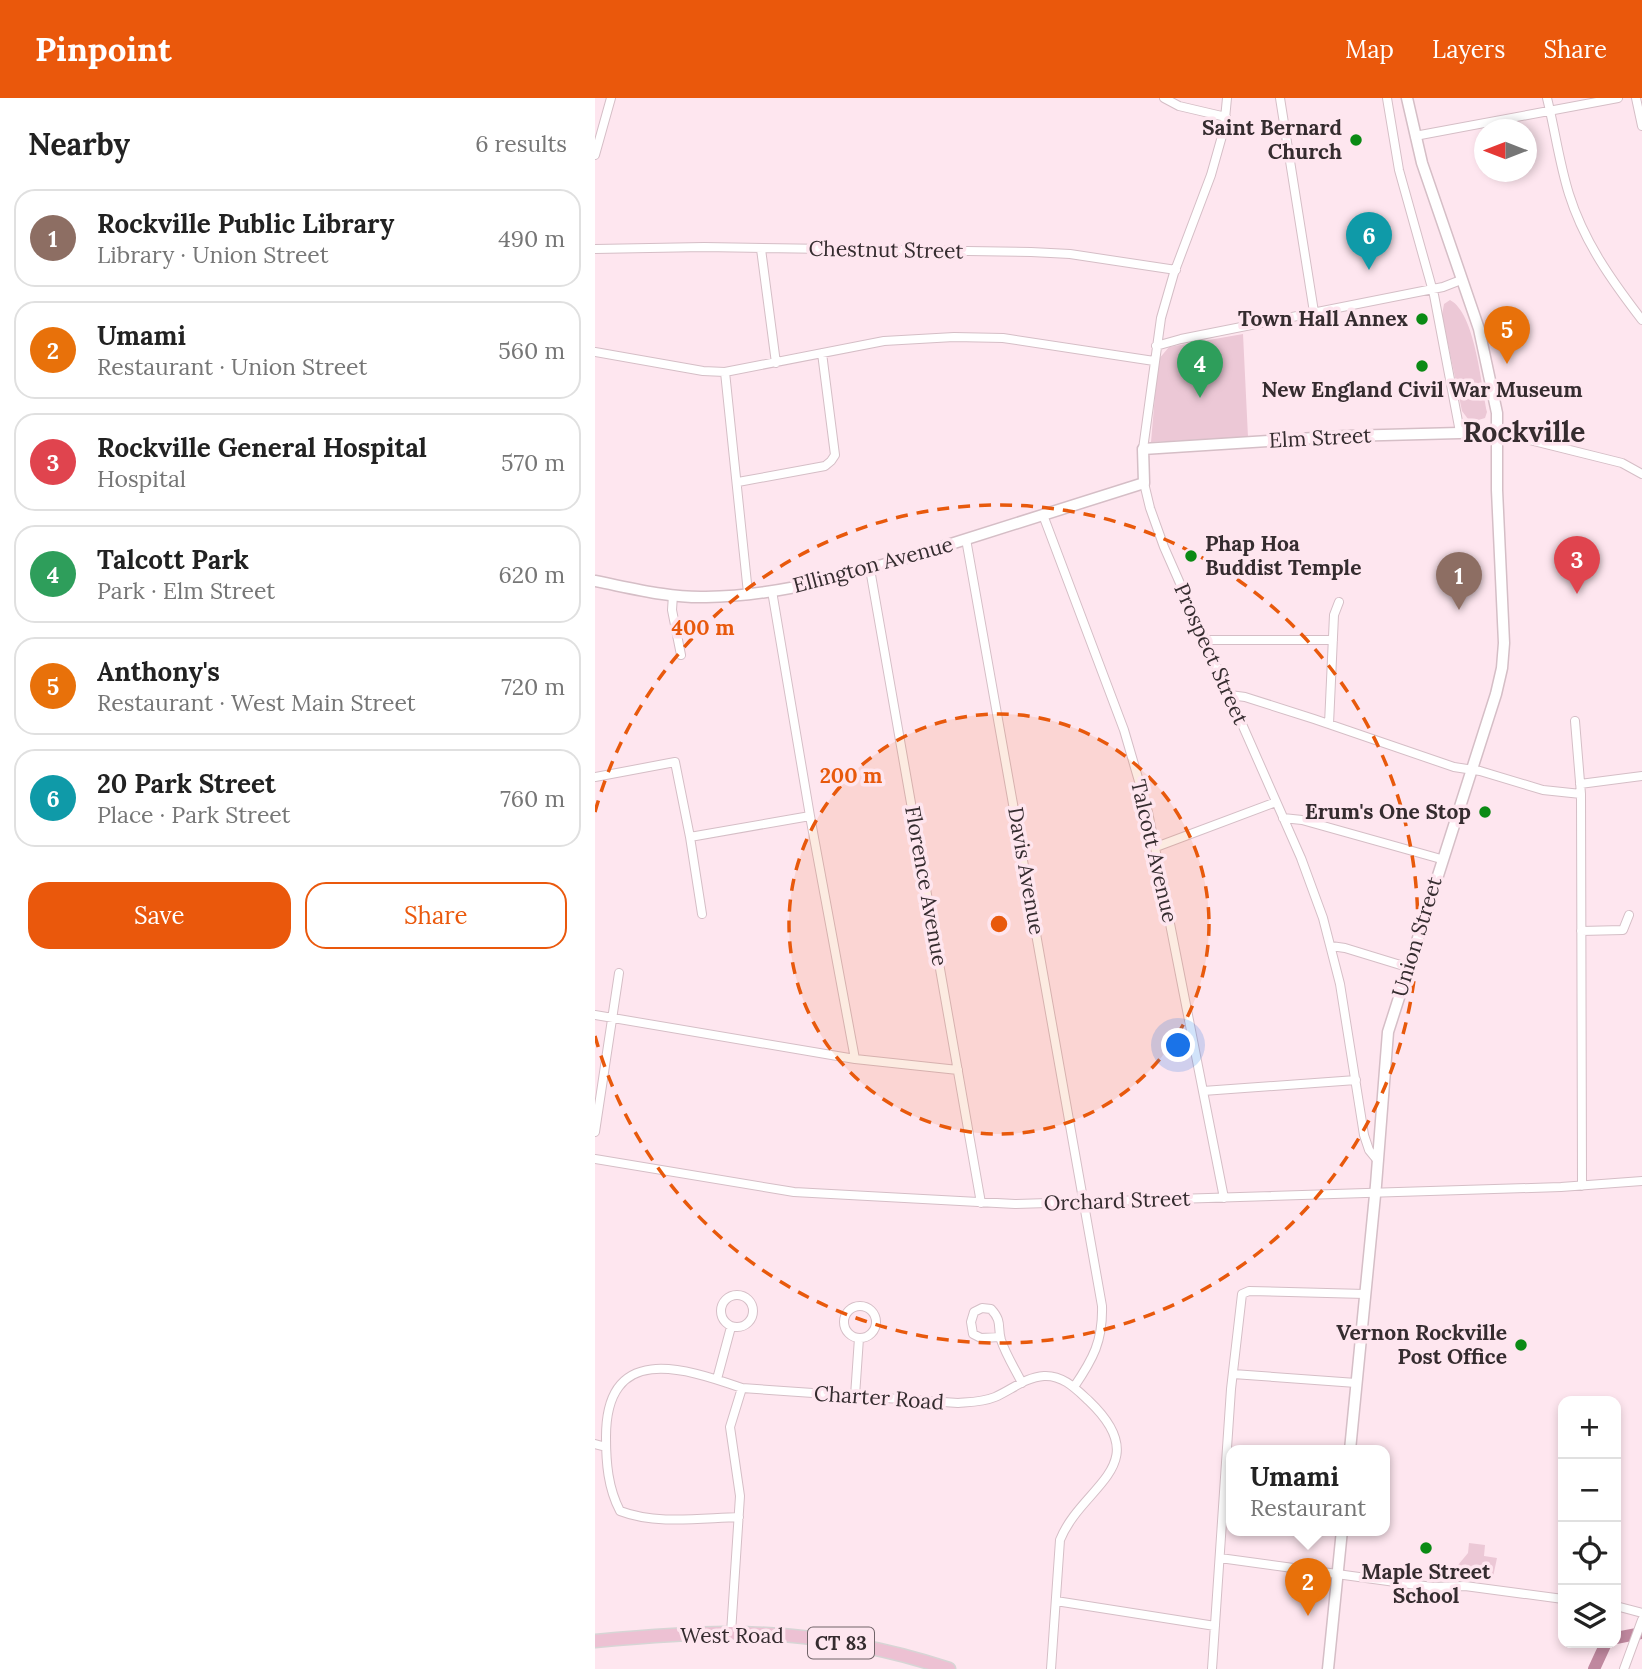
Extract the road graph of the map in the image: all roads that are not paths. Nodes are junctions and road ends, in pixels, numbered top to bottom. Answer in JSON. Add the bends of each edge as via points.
{"nodes":[{"id":1,"x":611,"y":98,"type":"edge"},
{"id":2,"x":1164,"y":98,"type":"edge"},
{"id":3,"x":1227,"y":98,"type":"edge"},
{"id":4,"x":1280,"y":98,"type":"edge"},
{"id":5,"x":1387,"y":98,"type":"edge"},
{"id":6,"x":1407,"y":98,"type":"edge"},
{"id":7,"x":1547,"y":98,"type":"edge"},
{"id":8,"x":1618,"y":98,"type":"edge"},
{"id":9,"x":1636,"y":98,"type":"edge"},
{"id":10,"x":1550,"y":111,"type":"junction"},
{"id":11,"x":1226,"y":117,"type":"junction"},
{"id":12,"x":1642,"y":126,"type":"edge"},
{"id":13,"x":1415,"y":136,"type":"junction"},
{"id":14,"x":595,"y":155,"type":"edge"},
{"id":15,"x":595,"y":249,"type":"edge"},
{"id":16,"x":761,"y":249,"type":"junction"},
{"id":17,"x":1176,"y":270,"type":"junction"},
{"id":18,"x":1461,"y":280,"type":"junction"},
{"id":19,"x":1432,"y":289,"type":"junction"},
{"id":20,"x":1314,"y":312,"type":"junction"},
{"id":21,"x":1642,"y":320,"type":"edge"},
{"id":22,"x":1156,"y":346,"type":"junction"},
{"id":23,"x":595,"y":352,"type":"edge"},
{"id":24,"x":822,"y":354,"type":"junction"},
{"id":25,"x":1154,"y":362,"type":"junction"},
{"id":26,"x":776,"y":363,"type":"junction"},
{"id":27,"x":726,"y":372,"type":"junction"},
{"id":28,"x":1460,"y":432,"type":"junction"},
{"id":29,"x":1497,"y":432,"type":"junction"},
{"id":30,"x":1143,"y":449,"type":"junction"},
{"id":31,"x":1642,"y":474,"type":"edge"},
{"id":32,"x":738,"y":482,"type":"junction"},
{"id":33,"x":1143,"y":483,"type":"junction"},
{"id":34,"x":1043,"y":515,"type":"junction"},
{"id":35,"x":966,"y":539,"type":"junction"},
{"id":36,"x":870,"y":569,"type":"junction"},
{"id":37,"x":595,"y":581,"type":"edge"},
{"id":38,"x":772,"y":591,"type":"junction"},
{"id":39,"x":748,"y":593,"type":"junction"},
{"id":40,"x":673,"y":595,"type":"junction"},
{"id":41,"x":1339,"y":602,"type":"dead end"},
{"id":42,"x":1205,"y":640,"type":"junction"},
{"id":43,"x":1333,"y":640,"type":"junction"},
{"id":44,"x":681,"y":655,"type":"dead end"},
{"id":45,"x":1230,"y":695,"type":"junction"},
{"id":46,"x":1575,"y":721,"type":"dead end"},
{"id":47,"x":1329,"y":724,"type":"junction"},
{"id":48,"x":1470,"y":769,"type":"junction"},
{"id":49,"x":1642,"y":776,"type":"edge"},
{"id":50,"x":595,"y":777,"type":"edge"},
{"id":51,"x":1580,"y":784,"type":"junction"},
{"id":52,"x":1581,"y":794,"type":"junction"},
{"id":53,"x":1276,"y":802,"type":"junction"},
{"id":54,"x":810,"y":816,"type":"junction"},
{"id":55,"x":1283,"y":818,"type":"junction"},
{"id":56,"x":690,"y":837,"type":"junction"},
{"id":57,"x":1156,"y":846,"type":"junction"},
{"id":58,"x":1441,"y":859,"type":"junction"},
{"id":59,"x":702,"y":914,"type":"dead end"},
{"id":60,"x":1629,"y":915,"type":"dead end"},
{"id":61,"x":1581,"y":931,"type":"junction"},
{"id":62,"x":1331,"y":946,"type":"junction"},
{"id":63,"x":1407,"y":967,"type":"junction"},
{"id":64,"x":619,"y":973,"type":"dead end"},
{"id":65,"x":595,"y":1015,"type":"edge"},
{"id":66,"x":612,"y":1018,"type":"junction"},
{"id":67,"x":855,"y":1059,"type":"junction"},
{"id":68,"x":958,"y":1070,"type":"junction"},
{"id":69,"x":1356,"y":1080,"type":"junction"},
{"id":70,"x":1203,"y":1091,"type":"junction"},
{"id":71,"x":1363,"y":1124,"type":"junction"},
{"id":72,"x":595,"y":1132,"type":"edge"},
{"id":73,"x":1380,"y":1135,"type":"junction"},
{"id":74,"x":595,"y":1159,"type":"edge"},
{"id":75,"x":1378,"y":1161,"type":"junction"},
{"id":76,"x":1642,"y":1181,"type":"edge"},
{"id":77,"x":1582,"y":1186,"type":"junction"},
{"id":78,"x":1375,"y":1192,"type":"junction"},
{"id":79,"x":1224,"y":1198,"type":"junction"},
{"id":80,"x":981,"y":1203,"type":"junction"},
{"id":81,"x":1085,"y":1203,"type":"junction"},
{"id":82,"x":1365,"y":1294,"type":"junction"},
{"id":83,"x":731,"y":1326,"type":"junction"},
{"id":84,"x":1000,"y":1337,"type":"junction"},
{"id":85,"x":859,"y":1338,"type":"junction"},
{"id":86,"x":1233,"y":1374,"type":"junction"},
{"id":87,"x":717,"y":1379,"type":"junction"},
{"id":88,"x":1022,"y":1383,"type":"junction"},
{"id":89,"x":1356,"y":1384,"type":"junction"},
{"id":90,"x":1074,"y":1387,"type":"junction"},
{"id":91,"x":742,"y":1388,"type":"junction"},
{"id":92,"x":855,"y":1396,"type":"junction"},
{"id":93,"x":595,"y":1444,"type":"edge"},
{"id":94,"x":1228,"y":1445,"type":"edge"},
{"id":95,"x":1350,"y":1445,"type":"edge"},
{"id":96,"x":606,"y":1447,"type":"junction"},
{"id":97,"x":1226,"y":1473,"type":"edge"},
{"id":98,"x":739,"y":1517,"type":"junction"},
{"id":99,"x":1341,"y":1536,"type":"edge"},
{"id":100,"x":1220,"y":1558,"type":"junction"},
{"id":101,"x":1338,"y":1574,"type":"junction"},
{"id":102,"x":1558,"y":1598,"type":"edge"},
{"id":103,"x":1056,"y":1601,"type":"junction"},
{"id":104,"x":1621,"y":1608,"type":"edge"},
{"id":105,"x":1642,"y":1614,"type":"edge"},
{"id":106,"x":1641,"y":1624,"type":"edge"},
{"id":107,"x":1215,"y":1626,"type":"junction"},
{"id":108,"x":731,"y":1633,"type":"junction"},
{"id":109,"x":595,"y":1641,"type":"edge"},
{"id":110,"x":949,"y":1669,"type":"edge"},
{"id":111,"x":1051,"y":1669,"type":"edge"},
{"id":112,"x":1212,"y":1669,"type":"edge"},
{"id":113,"x":1328,"y":1669,"type":"edge"},
{"id":114,"x":1624,"y":1669,"type":"edge"}],
"edges":[{"from":1,"to":14,"type":"street"},
{"from":2,"to":11,"type":"street"},
{"from":3,"to":11,"type":"street","name":"Prospect Street"},
{"from":4,"to":20,"type":"street"},
{"from":5,"to":19,"type":"street","via":[[1405,197]]},
{"from":6,"to":13,"type":"main road","name":"Union Street"},
{"from":7,"to":10,"type":"street"},
{"from":8,"to":10,"type":"street"},
{"from":9,"to":12,"type":"street"},
{"from":10,"to":13,"type":"street"},
{"from":10,"to":21,"type":"street","via":[[1579,221],[1603,267]]},
{"from":11,"to":17,"type":"street","name":"Prospect Street","via":[[1208,184]]},
{"from":13,"to":18,"type":"main road","name":"Union Street"},
{"from":15,"to":16,"type":"street","name":"Chestnut Street"},
{"from":16,"to":17,"type":"street","name":"Chestnut Street","via":[[1057,253]]},
{"from":16,"to":26,"type":"street"},
{"from":17,"to":22,"type":"street","name":"Prospect Street"},
{"from":18,"to":19,"type":"street"},
{"from":18,"to":29,"type":"main road","name":"Union Street","via":[[1485,352]]},
{"from":19,"to":20,"type":"street"},
{"from":19,"to":28,"type":"street"},
{"from":20,"to":22,"type":"street"},
{"from":22,"to":25,"type":"street","name":"Prospect Street"},
{"from":23,"to":27,"type":"street"},
{"from":24,"to":25,"type":"street","via":[[914,338],[978,337]]},
{"from":24,"to":26,"type":"street"},
{"from":24,"to":32,"type":"street","via":[[835,455],[825,466]]},
{"from":25,"to":30,"type":"street","name":"Prospect Street"},
{"from":26,"to":27,"type":"street"},
{"from":27,"to":32,"type":"street"},
{"from":28,"to":29,"type":"main road","name":"Elm Street"},
{"from":28,"to":30,"type":"main road","name":"Elm Street"},
{"from":29,"to":31,"type":"street","via":[[1622,463]]},
{"from":29,"to":48,"type":"main road","name":"Union Street","via":[[1503,656],[1496,694]]},
{"from":30,"to":33,"type":"main road","name":"Prospect Street"},
{"from":32,"to":39,"type":"street"},
{"from":33,"to":34,"type":"main road","name":"Ellington Avenue"},
{"from":33,"to":42,"type":"street","name":"Prospect Street","via":[[1156,527]]},
{"from":34,"to":35,"type":"main road","name":"Ellington Avenue"},
{"from":34,"to":57,"type":"street","name":"Talcott Avenue","via":[[1124,730]]},
{"from":35,"to":36,"type":"main road","name":"Ellington Avenue"},
{"from":35,"to":81,"type":"street","name":"Davis Avenue"},
{"from":36,"to":38,"type":"main road","name":"Ellington Avenue"},
{"from":36,"to":68,"type":"street","name":"Florence Avenue"},
{"from":37,"to":40,"type":"main road","name":"Ellington Avenue"},
{"from":38,"to":39,"type":"main road","name":"Ellington Avenue"},
{"from":38,"to":54,"type":"street"},
{"from":39,"to":40,"type":"main road","name":"Ellington Avenue"},
{"from":40,"to":44,"type":"street"},
{"from":41,"to":43,"type":"street"},
{"from":42,"to":43,"type":"street"},
{"from":42,"to":45,"type":"street","name":"Prospect Street"},
{"from":43,"to":47,"type":"street"},
{"from":45,"to":47,"type":"street"},
{"from":45,"to":53,"type":"street","name":"Prospect Street"},
{"from":46,"to":51,"type":"street"},
{"from":47,"to":48,"type":"street"},
{"from":48,"to":52,"type":"street","via":[[1542,790]]},
{"from":48,"to":58,"type":"main road","name":"Union Street"},
{"from":49,"to":51,"type":"street"},
{"from":50,"to":56,"type":"street","via":[[675,762]]},
{"from":51,"to":52,"type":"street"},
{"from":52,"to":61,"type":"street"},
{"from":53,"to":55,"type":"street","name":"Prospect Street"},
{"from":53,"to":57,"type":"street"},
{"from":54,"to":56,"type":"street"},
{"from":54,"to":67,"type":"street"},
{"from":55,"to":58,"type":"street"},
{"from":55,"to":62,"type":"street","name":"Prospect Street"},
{"from":56,"to":59,"type":"street"},
{"from":57,"to":70,"type":"street","name":"Talcott Avenue"},
{"from":58,"to":63,"type":"main road","name":"Union Street"},
{"from":60,"to":61,"type":"street","via":[[1623,930]]},
{"from":61,"to":77,"type":"street"},
{"from":62,"to":63,"type":"street"},
{"from":62,"to":69,"type":"street","name":"Prospect Street"},
{"from":63,"to":73,"type":"main road","name":"Union Street","via":[[1388,1032]]},
{"from":64,"to":66,"type":"street"},
{"from":65,"to":66,"type":"street"},
{"from":66,"to":67,"type":"street"},
{"from":66,"to":72,"type":"street"},
{"from":67,"to":68,"type":"street"},
{"from":68,"to":80,"type":"street","name":"Florence Avenue"},
{"from":69,"to":70,"type":"street"},
{"from":69,"to":71,"type":"street","name":"Prospect Street"},
{"from":70,"to":79,"type":"street","name":"Talcott Avenue"},
{"from":71,"to":73,"type":"street"},
{"from":71,"to":75,"type":"street","name":"Prospect Street","via":[[1367,1147]]},
{"from":73,"to":75,"type":"main road","name":"Union Street"},
{"from":74,"to":80,"type":"street","name":"Orchard Street","via":[[794,1192]]},
{"from":75,"to":78,"type":"main road","name":"Union Street"},
{"from":76,"to":77,"type":"street","name":"Orchard Street"},
{"from":77,"to":78,"type":"street","name":"Orchard Street"},
{"from":78,"to":79,"type":"street","name":"Orchard Street"},
{"from":78,"to":82,"type":"main road","name":"Union Street"},
{"from":79,"to":81,"type":"street","name":"Orchard Street"},
{"from":80,"to":81,"type":"street","name":"Orchard Street"},
{"from":81,"to":90,"type":"street","name":"Davis Avenue","via":[[1102,1321],[1096,1353]]},
{"from":82,"to":86,"type":"street","via":[[1243,1293]]},
{"from":82,"to":89,"type":"main road","name":"Union Street"},
{"from":83,"to":83,"type":"street","via":[[741,1327],[752,1317],[746,1298],[730,1296],[722,1303],[723,1320]]},
{"from":83,"to":87,"type":"street"},
{"from":84,"to":84,"type":"street","via":[[998,1316],[991,1309],[974,1312],[974,1334]]},
{"from":84,"to":88,"type":"street"},
{"from":85,"to":85,"type":"street","via":[[846,1329],[844,1319],[850,1309],[860,1306],[870,1309],[876,1322],[872,1332]]},
{"from":85,"to":92,"type":"street"},
{"from":86,"to":89,"type":"street"},
{"from":86,"to":94,"type":"street"},
{"from":87,"to":91,"type":"street","name":"Charter Road"},
{"from":87,"to":96,"type":"street","name":"Charter Road","via":[[657,1367],[628,1378],[615,1390],[609,1405]]},
{"from":88,"to":90,"type":"street","name":"Charter Road","via":[[1046,1376]]},
{"from":88,"to":92,"type":"street","name":"Charter Road","via":[[977,1402]]},
{"from":89,"to":95,"type":"main road","name":"Union Street"},
{"from":90,"to":103,"type":"street","name":"Charter Road","via":[[1106,1417],[1117,1454],[1102,1485],[1064,1530]]},
{"from":91,"to":92,"type":"street","name":"Charter Road"},
{"from":91,"to":98,"type":"street","via":[[730,1427]]},
{"from":93,"to":96,"type":"street"},
{"from":96,"to":98,"type":"street","name":"Charter Road","via":[[611,1494],[620,1511],[635,1517]]},
{"from":97,"to":100,"type":"street"},
{"from":98,"to":108,"type":"street"},
{"from":99,"to":101,"type":"main road"},
{"from":100,"to":101,"type":"street"},
{"from":100,"to":107,"type":"street"},
{"from":101,"to":102,"type":"street"},
{"from":101,"to":113,"type":"main road"},
{"from":103,"to":107,"type":"street"},
{"from":103,"to":111,"type":"street","name":"Charter Road"},
{"from":104,"to":105,"type":"street"},
{"from":106,"to":114,"type":"street"},
{"from":107,"to":112,"type":"street"},
{"from":108,"to":109,"type":"main road","name":"West Road","number":"CT 83"},
{"from":108,"to":110,"type":"main road","name":"West Road","number":"CT 83","via":[[828,1641]]}]}
